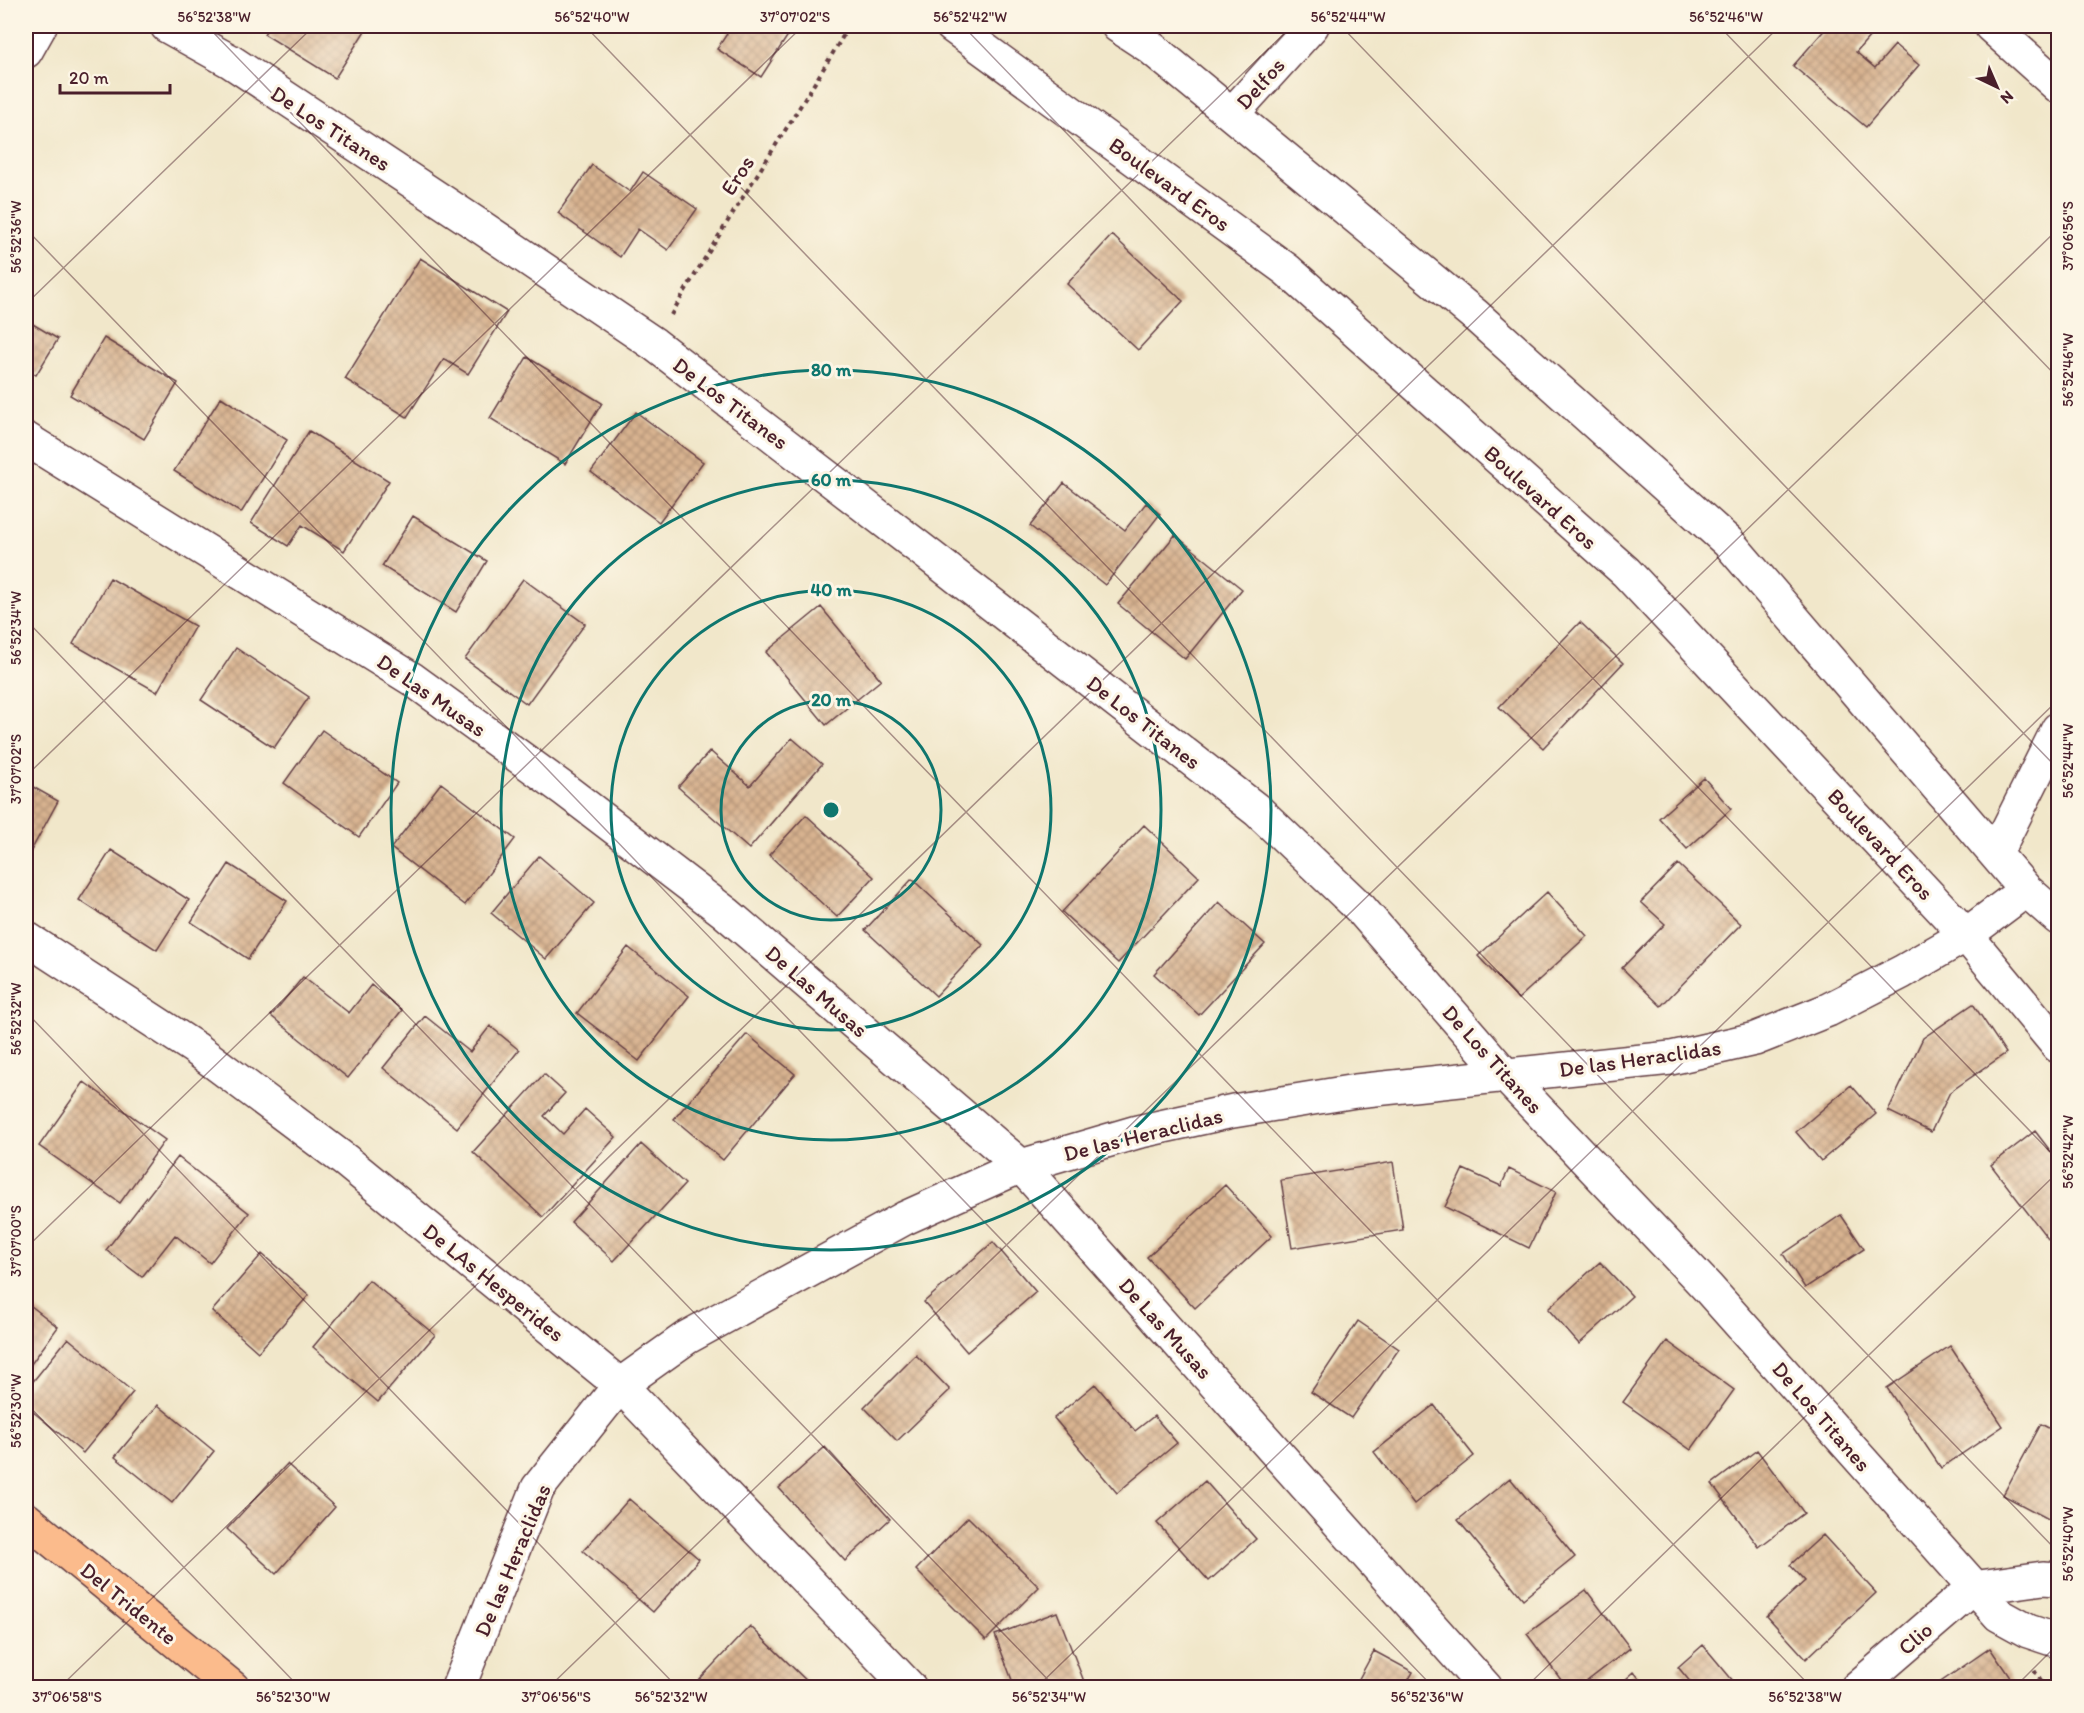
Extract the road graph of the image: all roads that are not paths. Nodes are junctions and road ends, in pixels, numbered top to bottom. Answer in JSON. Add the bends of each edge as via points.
{"nodes":[{"id":1,"x":40,"y":26,"type":"edge"},
{"id":2,"x":167,"y":26,"type":"edge"},
{"id":3,"x":952,"y":26,"type":"edge"},
{"id":4,"x":1118,"y":26,"type":"edge"},
{"id":5,"x":1312,"y":26,"type":"edge"},
{"id":6,"x":1991,"y":26,"type":"edge"},
{"id":7,"x":26,"y":51,"type":"edge"},
{"id":8,"x":2058,"y":86,"type":"edge"},
{"id":9,"x":1232,"y":114,"type":"junction"},
{"id":10,"x":26,"y":439,"type":"edge"},
{"id":11,"x":2058,"y":729,"type":"edge"},
{"id":12,"x":1996,"y":853,"type":"junction"},
{"id":13,"x":2026,"y":890,"type":"junction"},
{"id":14,"x":2058,"y":918,"type":"edge"},
{"id":15,"x":1966,"y":935,"type":"junction"},
{"id":16,"x":26,"y":938,"type":"edge"},
{"id":17,"x":2058,"y":1046,"type":"edge"},
{"id":18,"x":1506,"y":1076,"type":"junction"},
{"id":19,"x":1021,"y":1166,"type":"junction"},
{"id":20,"x":620,"y":1385,"type":"junction"},
{"id":21,"x":26,"y":1520,"type":"edge"},
{"id":22,"x":2058,"y":1579,"type":"edge"},
{"id":23,"x":1973,"y":1588,"type":"junction"},
{"id":24,"x":2058,"y":1641,"type":"edge"},
{"id":25,"x":233,"y":1688,"type":"edge"},
{"id":26,"x":458,"y":1688,"type":"edge"},
{"id":27,"x":909,"y":1688,"type":"edge"},
{"id":28,"x":1486,"y":1688,"type":"edge"},
{"id":29,"x":1857,"y":1688,"type":"edge"}],
"edges":[{"from":1,"to":7,"type":"street"},
{"from":2,"to":18,"type":"street","name":"De Los Titanes","via":[[249,74],[654,344],[1258,811],[1361,909]]},
{"from":3,"to":15,"type":"street","name":"Boulevard Eros","via":[[1287,270],[1626,572]]},
{"from":4,"to":9,"type":"street"},
{"from":5,"to":9,"type":"street","name":"Delfos"},
{"from":6,"to":8,"type":"street"},
{"from":9,"to":12,"type":"street","via":[[1474,315],[1728,542]]},
{"from":10,"to":19,"type":"street","name":"De Las Musas","via":[[412,679],[546,776],[726,913]]},
{"from":11,"to":12,"type":"street"},
{"from":12,"to":13,"type":"street"},
{"from":13,"to":14,"type":"street"},
{"from":13,"to":15,"type":"street","name":"De las Heraclidas"},
{"from":15,"to":17,"type":"street","name":"Boulevard Eros"},
{"from":15,"to":18,"type":"street","name":"De las Heraclidas","via":[[1828,1010],[1755,1039],[1671,1058]]},
{"from":16,"to":20,"type":"street","name":"De LAs Hesperides","via":[[195,1048],[327,1147]]},
{"from":18,"to":19,"type":"street","name":"De las Heraclidas","via":[[1356,1090],[1233,1110],[1137,1132]]},
{"from":18,"to":23,"type":"street","name":"De Los Titanes","via":[[1708,1288]]},
{"from":19,"to":20,"type":"street","name":"De las Heraclidas","via":[[895,1224],[686,1338]]},
{"from":19,"to":28,"type":"street","name":"De Las Musas"},
{"from":20,"to":26,"type":"street","name":"De las Heraclidas","via":[[538,1488]]},
{"from":20,"to":27,"type":"street","name":"De LAs Hesperides"},
{"from":21,"to":25,"type":"main road","name":"Del Tridente"},
{"from":22,"to":23,"type":"street"},
{"from":23,"to":24,"type":"street","name":"De Los Titanes","via":[[1999,1616]]},
{"from":23,"to":29,"type":"street","name":"Clio"}]}
